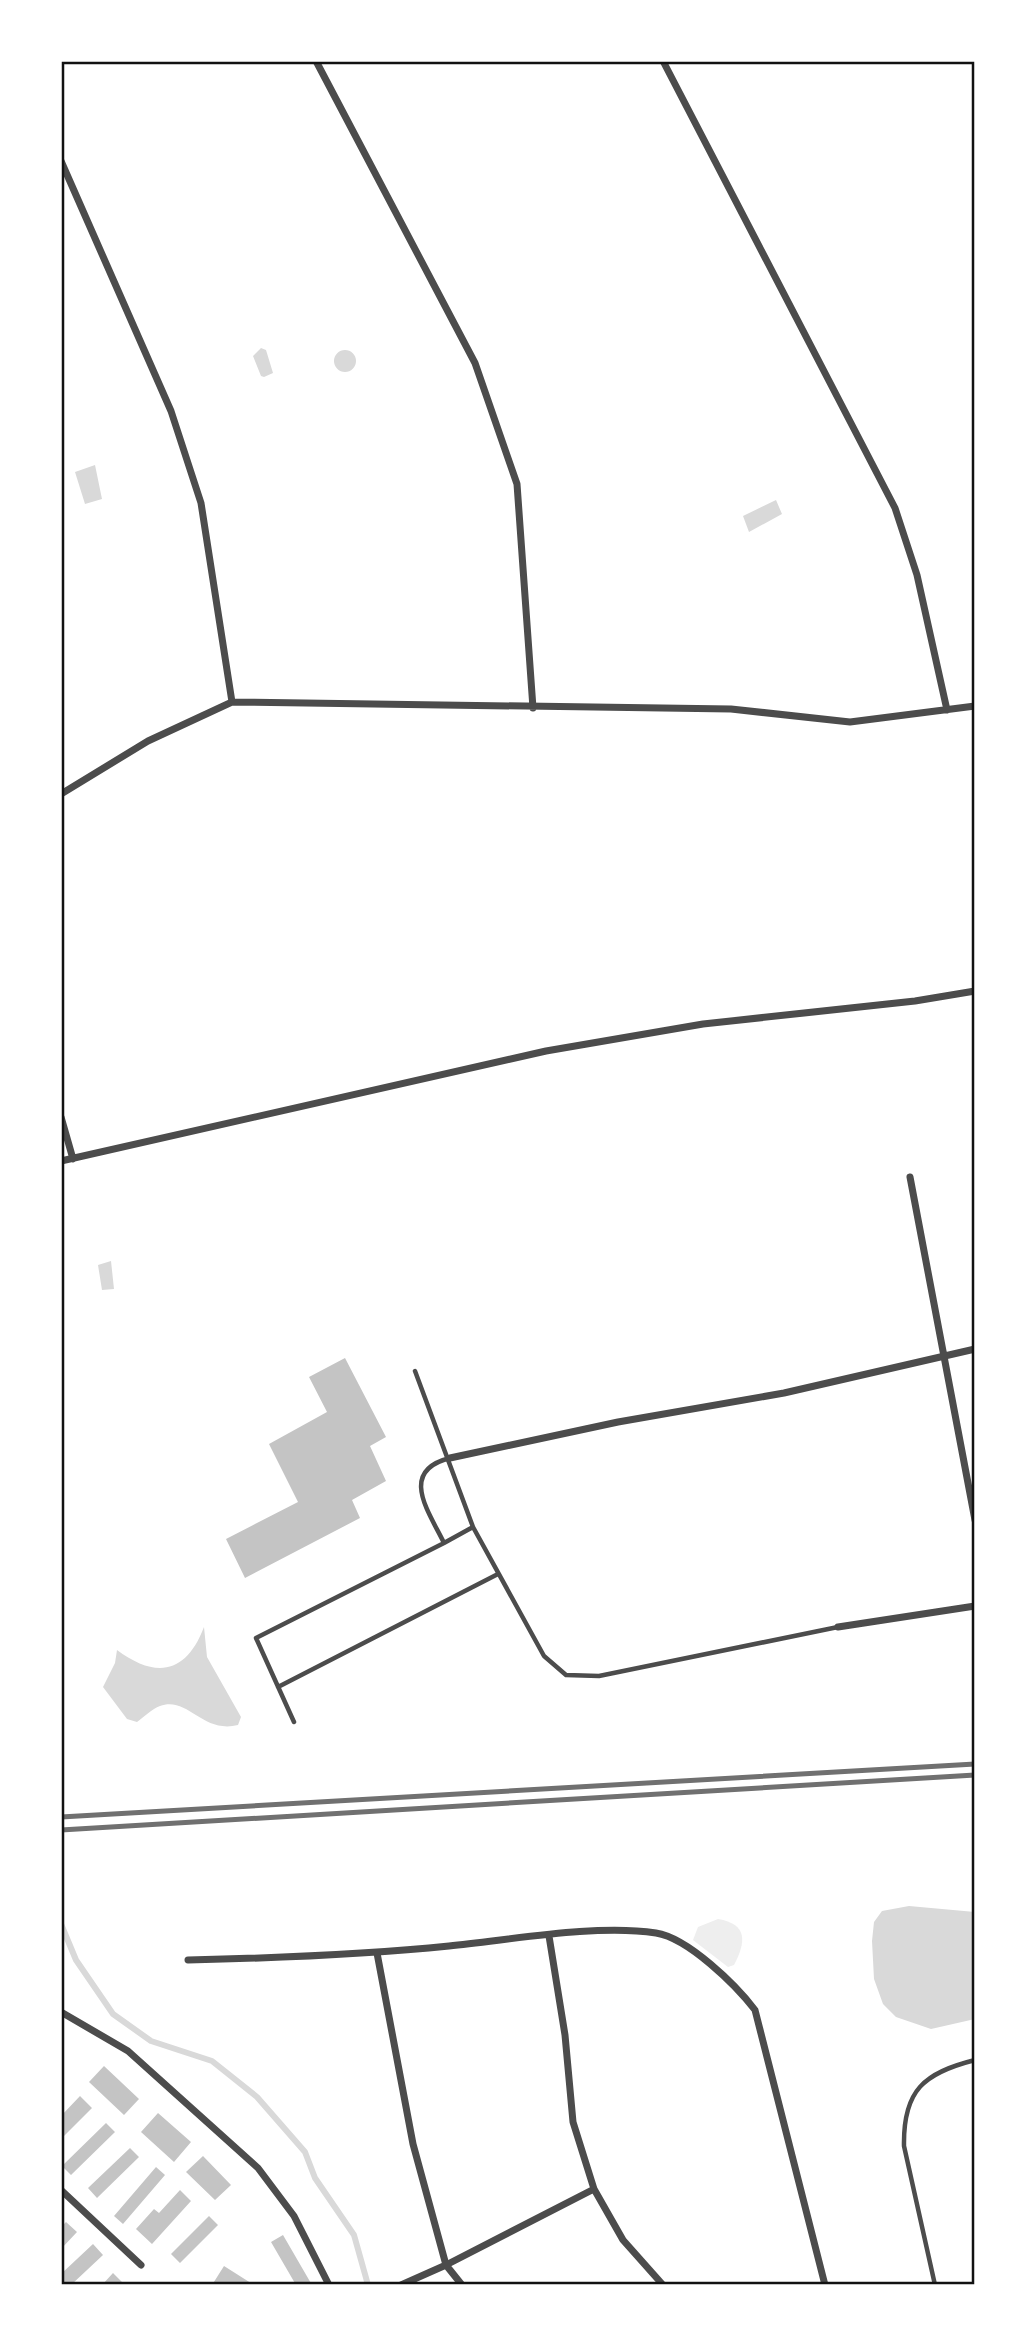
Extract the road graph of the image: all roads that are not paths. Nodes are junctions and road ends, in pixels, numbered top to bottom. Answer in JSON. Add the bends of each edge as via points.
{"nodes":[{"id":1,"x":316,"y":61,"type":"edge"},
{"id":2,"x":663,"y":61,"type":"edge"},
{"id":3,"x":61,"y":161,"type":"edge"},
{"id":4,"x":232,"y":702,"type":"junction"},
{"id":5,"x":975,"y":706,"type":"edge"},
{"id":6,"x":533,"y":708,"type":"junction"},
{"id":7,"x":947,"y":710,"type":"junction"},
{"id":8,"x":61,"y":794,"type":"edge"},
{"id":9,"x":975,"y":991,"type":"edge"},
{"id":10,"x":61,"y":1117,"type":"edge"},
{"id":11,"x":73,"y":1159,"type":"junction"},
{"id":12,"x":61,"y":1161,"type":"edge"},
{"id":13,"x":910,"y":1177,"type":"dead end"},
{"id":14,"x":975,"y":1349,"type":"edge"},
{"id":15,"x":942,"y":1355,"type":"junction"},
{"id":16,"x":415,"y":1371,"type":"dead end"},
{"id":17,"x":450,"y":1458,"type":"junction"},
{"id":18,"x":975,"y":1520,"type":"edge"},
{"id":19,"x":473,"y":1528,"type":"junction"},
{"id":20,"x":444,"y":1543,"type":"junction"},
{"id":21,"x":498,"y":1574,"type":"junction"},
{"id":22,"x":975,"y":1606,"type":"edge"},
{"id":23,"x":838,"y":1627,"type":"joint"},
{"id":24,"x":278,"y":1687,"type":"junction"},
{"id":25,"x":294,"y":1722,"type":"dead end"},
{"id":26,"x":549,"y":1936,"type":"junction"},
{"id":27,"x":377,"y":1954,"type":"junction"},
{"id":28,"x":188,"y":1960,"type":"dead end"},
{"id":29,"x":61,"y":2012,"type":"edge"},
{"id":30,"x":975,"y":2060,"type":"edge"},
{"id":31,"x":594,"y":2189,"type":"junction"},
{"id":32,"x":61,"y":2190,"type":"edge"},
{"id":33,"x":141,"y":2265,"type":"dead end"},
{"id":34,"x":446,"y":2265,"type":"junction"},
{"id":35,"x":328,"y":2285,"type":"edge"},
{"id":36,"x":401,"y":2285,"type":"edge"},
{"id":37,"x":462,"y":2285,"type":"edge"},
{"id":38,"x":663,"y":2285,"type":"edge"},
{"id":39,"x":825,"y":2285,"type":"edge"},
{"id":40,"x":935,"y":2285,"type":"edge"}],
"edges":[{"from":1,"to":6,"type":"street","via":[[475,363],[517,484]]},
{"from":2,"to":7,"type":"street","via":[[895,508],[917,575]]},
{"from":3,"to":4,"type":"street","via":[[171,411],[201,503]]},
{"from":4,"to":6,"type":"street"},
{"from":4,"to":8,"type":"street","via":[[148,741]]},
{"from":5,"to":7,"type":"street"},
{"from":6,"to":7,"type":"street","via":[[731,709],[850,722]]},
{"from":9,"to":11,"type":"street","via":[[703,1024],[547,1051]]},
{"from":10,"to":11,"type":"street"},
{"from":11,"to":12,"type":"street"},
{"from":13,"to":15,"type":"street"},
{"from":14,"to":15,"type":"street"},
{"from":15,"to":17,"type":"street","via":[[784,1393]]},
{"from":15,"to":18,"type":"street"},
{"from":16,"to":17,"type":"lane"},
{"from":17,"to":19,"type":"lane"},
{"from":17,"to":20,"type":"lane","via":[[433,1462],[420,1492]]},
{"from":19,"to":20,"type":"lane"},
{"from":19,"to":21,"type":"lane"},
{"from":20,"to":24,"type":"lane","via":[[256,1638]]},
{"from":21,"to":23,"type":"lane","via":[[544,1656],[566,1675],[599,1676]]},
{"from":21,"to":24,"type":"lane"},
{"from":22,"to":23,"type":"street"},
{"from":24,"to":25,"type":"lane"},
{"from":26,"to":27,"type":"street"},
{"from":26,"to":31,"type":"street","via":[[573,2122]]},
{"from":26,"to":39,"type":"street","via":[[659,1933],[734,1983],[755,2010]]},
{"from":27,"to":28,"type":"street"},
{"from":27,"to":34,"type":"street","via":[[413,2144]]},
{"from":29,"to":35,"type":"street","via":[[128,2050],[258,2168],[294,2216]]},
{"from":30,"to":40,"type":"lane","via":[[925,2079],[908,2105],[903,2124]]},
{"from":31,"to":34,"type":"street"},
{"from":31,"to":38,"type":"street","via":[[623,2240]]},
{"from":32,"to":33,"type":"street"},
{"from":34,"to":36,"type":"street"},
{"from":34,"to":37,"type":"street"}]}
